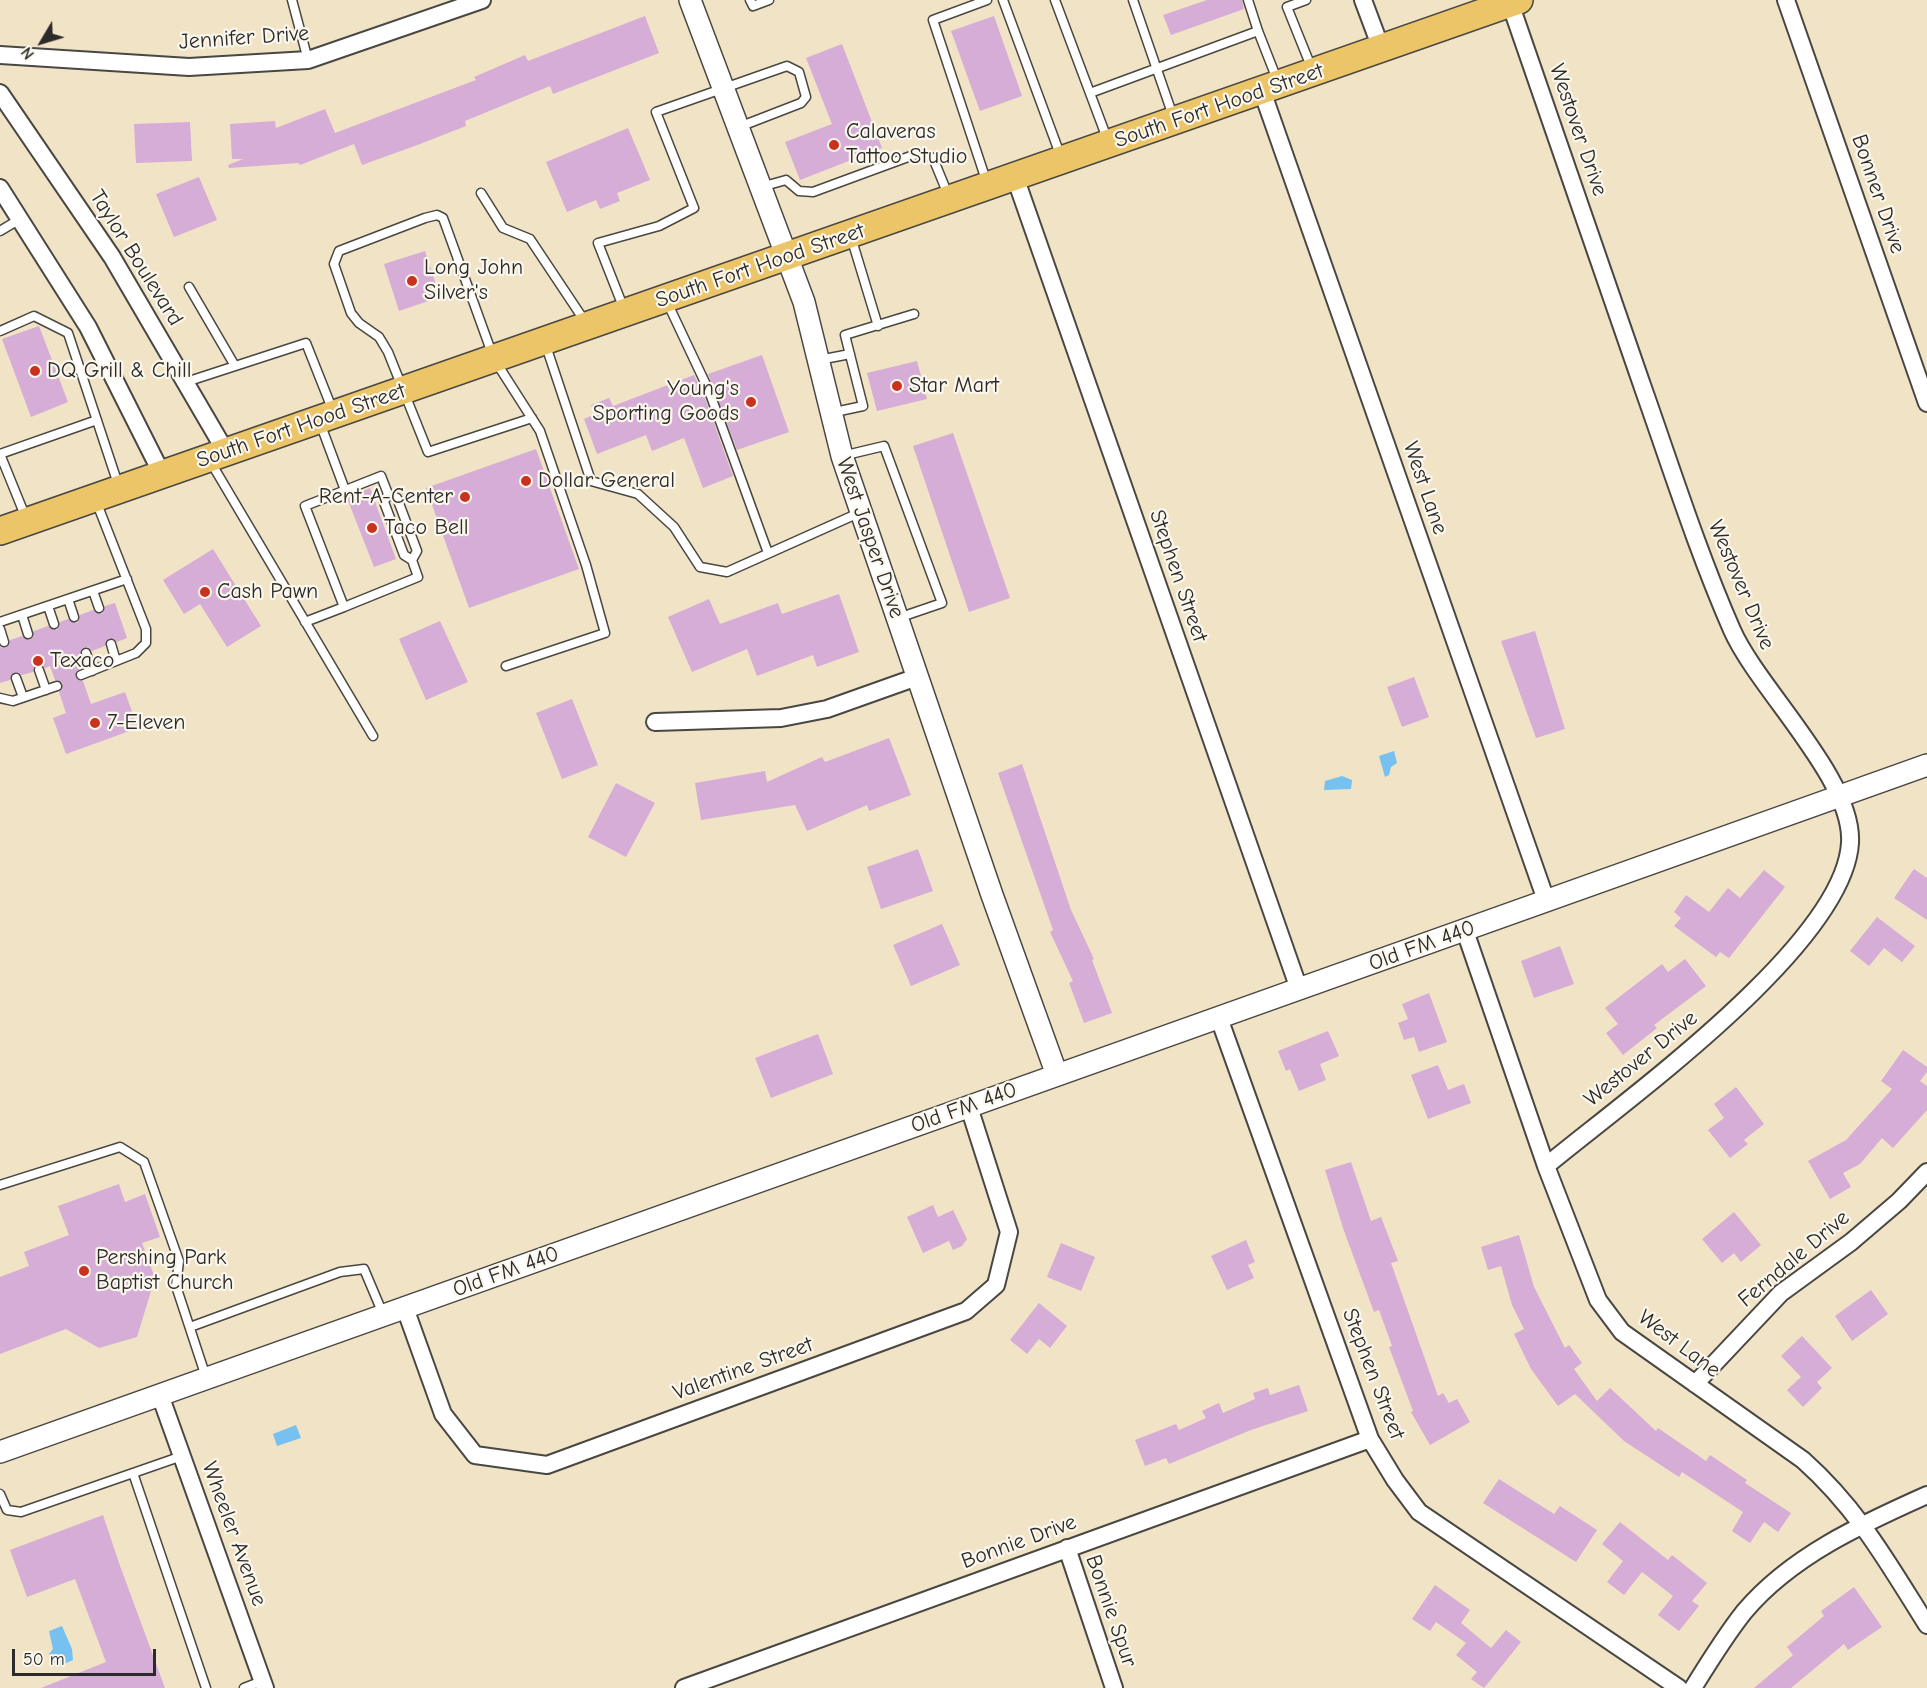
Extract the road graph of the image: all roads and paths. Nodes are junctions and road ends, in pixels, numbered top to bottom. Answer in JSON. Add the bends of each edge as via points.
{"nodes":[{"id":1,"x":292,"y":0,"type":"edge"},
{"id":2,"x":482,"y":0,"type":"edge"},
{"id":3,"x":690,"y":0,"type":"edge"},
{"id":4,"x":750,"y":0,"type":"edge"},
{"id":5,"x":769,"y":0,"type":"edge"},
{"id":6,"x":987,"y":0,"type":"edge"},
{"id":7,"x":1003,"y":0,"type":"edge"},
{"id":8,"x":1055,"y":0,"type":"edge"},
{"id":9,"x":1133,"y":0,"type":"edge"},
{"id":10,"x":1248,"y":0,"type":"edge"},
{"id":11,"x":1306,"y":0,"type":"edge"},
{"id":12,"x":1363,"y":0,"type":"edge"},
{"id":13,"x":1786,"y":0,"type":"edge"},
{"id":14,"x":1515,"y":2,"type":"edge"},
{"id":15,"x":1258,"y":31,"type":"junction"},
{"id":16,"x":1381,"y":48,"type":"junction"},
{"id":17,"x":0,"y":55,"type":"edge"},
{"id":18,"x":308,"y":60,"type":"junction"},
{"id":19,"x":1157,"y":68,"type":"junction"},
{"id":20,"x":1313,"y":72,"type":"junction"},
{"id":21,"x":723,"y":87,"type":"junction"},
{"id":22,"x":1270,"y":88,"type":"junction"},
{"id":23,"x":0,"y":93,"type":"edge"},
{"id":24,"x":1090,"y":93,"type":"junction"},
{"id":25,"x":1175,"y":121,"type":"junction"},
{"id":26,"x":738,"y":128,"type":"junction"},
{"id":27,"x":1109,"y":144,"type":"junction"},
{"id":28,"x":1062,"y":160,"type":"junction"},
{"id":29,"x":1016,"y":177,"type":"junction"},
{"id":30,"x":988,"y":186,"type":"junction"},
{"id":31,"x":761,"y":187,"type":"junction"},
{"id":32,"x":0,"y":188,"type":"edge"},
{"id":33,"x":481,"y":193,"type":"dead end"},
{"id":34,"x":950,"y":200,"type":"junction"},
{"id":35,"x":20,"y":219,"type":"junction"},
{"id":36,"x":0,"y":231,"type":"edge"},
{"id":37,"x":850,"y":235,"type":"junction"},
{"id":38,"x":788,"y":257,"type":"junction"},
{"id":39,"x":189,"y":287,"type":"dead end"},
{"id":40,"x":666,"y":299,"type":"junction"},
{"id":41,"x":626,"y":313,"type":"junction"},
{"id":42,"x":914,"y":314,"type":"dead end"},
{"id":43,"x":588,"y":326,"type":"junction"},
{"id":44,"x":878,"y":326,"type":"junction"},
{"id":45,"x":0,"y":331,"type":"edge"},
{"id":46,"x":544,"y":341,"type":"junction"},
{"id":47,"x":850,"y":354,"type":"junction"},
{"id":48,"x":494,"y":359,"type":"junction"},
{"id":49,"x":819,"y":360,"type":"junction"},
{"id":50,"x":235,"y":366,"type":"junction"},
{"id":51,"x":186,"y":382,"type":"junction"},
{"id":52,"x":403,"y":390,"type":"junction"},
{"id":53,"x":1927,"y":403,"type":"edge"},
{"id":54,"x":830,"y":413,"type":"junction"},
{"id":55,"x":327,"y":417,"type":"junction"},
{"id":56,"x":532,"y":418,"type":"junction"},
{"id":57,"x":97,"y":420,"type":"junction"},
{"id":58,"x":0,"y":454,"type":"edge"},
{"id":59,"x":217,"y":455,"type":"junction"},
{"id":60,"x":842,"y":456,"type":"junction"},
{"id":61,"x":162,"y":474,"type":"junction"},
{"id":62,"x":345,"y":490,"type":"junction"},
{"id":63,"x":107,"y":493,"type":"junction"},
{"id":64,"x":388,"y":494,"type":"junction"},
{"id":65,"x":861,"y":512,"type":"junction"},
{"id":66,"x":28,"y":521,"type":"junction"},
{"id":67,"x":0,"y":531,"type":"edge"},
{"id":68,"x":768,"y":553,"type":"junction"},
{"id":69,"x":412,"y":560,"type":"junction"},
{"id":70,"x":127,"y":579,"type":"junction"},
{"id":71,"x":93,"y":591,"type":"junction"},
{"id":72,"x":68,"y":599,"type":"junction"},
{"id":73,"x":48,"y":606,"type":"junction"},
{"id":74,"x":344,"y":607,"type":"junction"},
{"id":75,"x":99,"y":609,"type":"dead end"},
{"id":76,"x":22,"y":615,"type":"junction"},
{"id":77,"x":74,"y":617,"type":"dead end"},
{"id":78,"x":897,"y":619,"type":"junction"},
{"id":79,"x":0,"y":622,"type":"edge"},
{"id":80,"x":305,"y":622,"type":"junction"},
{"id":81,"x":54,"y":624,"type":"dead end"},
{"id":82,"x":0,"y":629,"type":"edge"},
{"id":83,"x":28,"y":634,"type":"dead end"},
{"id":84,"x":4,"y":642,"type":"dead end"},
{"id":85,"x":111,"y":644,"type":"dead end"},
{"id":86,"x":86,"y":653,"type":"dead end"},
{"id":87,"x":116,"y":661,"type":"junction"},
{"id":88,"x":506,"y":666,"type":"dead end"},
{"id":89,"x":39,"y":670,"type":"dead end"},
{"id":90,"x":92,"y":671,"type":"junction"},
{"id":91,"x":81,"y":675,"type":"dead end"},
{"id":92,"x":917,"y":677,"type":"junction"},
{"id":93,"x":16,"y":678,"type":"dead end"},
{"id":94,"x":57,"y":686,"type":"dead end"},
{"id":95,"x":46,"y":690,"type":"junction"},
{"id":96,"x":23,"y":697,"type":"junction"},
{"id":97,"x":0,"y":698,"type":"edge"},
{"id":98,"x":655,"y":722,"type":"dead end"},
{"id":99,"x":373,"y":736,"type":"dead end"},
{"id":100,"x":1927,"y":765,"type":"edge"},
{"id":101,"x":1839,"y":796,"type":"junction"},
{"id":102,"x":1546,"y":900,"type":"junction"},
{"id":103,"x":1465,"y":931,"type":"junction"},
{"id":104,"x":1299,"y":989,"type":"junction"},
{"id":105,"x":1219,"y":1018,"type":"junction"},
{"id":106,"x":1057,"y":1075,"type":"junction"},
{"id":107,"x":969,"y":1107,"type":"junction"},
{"id":108,"x":1546,"y":1166,"type":"junction"},
{"id":109,"x":1927,"y":1172,"type":"edge"},
{"id":110,"x":0,"y":1185,"type":"edge"},
{"id":111,"x":405,"y":1308,"type":"junction"},
{"id":112,"x":383,"y":1316,"type":"junction"},
{"id":113,"x":190,"y":1327,"type":"junction"},
{"id":114,"x":207,"y":1379,"type":"junction"},
{"id":115,"x":1695,"y":1384,"type":"junction"},
{"id":116,"x":160,"y":1395,"type":"junction"},
{"id":117,"x":1371,"y":1439,"type":"junction"},
{"id":118,"x":0,"y":1452,"type":"edge"},
{"id":119,"x":182,"y":1456,"type":"junction"},
{"id":120,"x":133,"y":1473,"type":"junction"},
{"id":121,"x":0,"y":1494,"type":"edge"},
{"id":122,"x":1927,"y":1495,"type":"edge"},
{"id":123,"x":1863,"y":1524,"type":"junction"},
{"id":124,"x":1067,"y":1548,"type":"junction"},
{"id":125,"x":1927,"y":1624,"type":"edge"},
{"id":126,"x":264,"y":1684,"type":"edge"},
{"id":127,"x":206,"y":1688,"type":"edge"},
{"id":128,"x":244,"y":1688,"type":"edge"},
{"id":129,"x":684,"y":1688,"type":"edge"},
{"id":130,"x":1114,"y":1688,"type":"edge"},
{"id":131,"x":1679,"y":1688,"type":"edge"},
{"id":132,"x":1693,"y":1688,"type":"edge"}],
"edges":[{"from":1,"to":18,"type":"lane"},
{"from":2,"to":18,"type":"street","name":"Jennifer Drive"},
{"from":3,"to":21,"type":"street","name":"West Jasper Drive"},
{"from":4,"to":5,"type":"lane","via":[[753,6]]},
{"from":6,"to":30,"type":"lane","via":[[933,20]]},
{"from":7,"to":28,"type":"lane"},
{"from":8,"to":24,"type":"lane"},
{"from":9,"to":19,"type":"lane"},
{"from":10,"to":15,"type":"lane"},
{"from":11,"to":20,"type":"lane","via":[[1287,7]]},
{"from":12,"to":16,"type":"street"},
{"from":13,"to":53,"type":"street","name":"Bonner Drive"},
{"from":14,"to":16,"type":"highway","name":"South Fort Hood Street"},
{"from":14,"to":101,"type":"street","name":"Westover Drive","via":[[1694,534],[1733,632]]},
{"from":15,"to":19,"type":"lane"},
{"from":15,"to":22,"type":"lane"},
{"from":16,"to":20,"type":"highway","name":"South Fort Hood Street"},
{"from":17,"to":18,"type":"street","name":"Jennifer Drive","via":[[189,67]]},
{"from":19,"to":24,"type":"lane"},
{"from":19,"to":25,"type":"lane"},
{"from":20,"to":22,"type":"highway","name":"South Fort Hood Street"},
{"from":21,"to":26,"type":"street","name":"West Jasper Drive"},
{"from":21,"to":26,"type":"lane","via":[[787,66],[799,72],[806,97],[801,103]]},
{"from":21,"to":41,"type":"lane","via":[[656,112],[694,208],[658,226],[598,243]]},
{"from":22,"to":25,"type":"highway","name":"South Fort Hood Street"},
{"from":22,"to":102,"type":"street","name":"West Lane"},
{"from":23,"to":51,"type":"street","name":"Taylor Boulevard","via":[[112,257]]},
{"from":24,"to":27,"type":"lane"},
{"from":25,"to":27,"type":"highway","name":"South Fort Hood Street"},
{"from":26,"to":31,"type":"street","name":"West Jasper Drive"},
{"from":27,"to":28,"type":"highway","name":"South Fort Hood Street"},
{"from":28,"to":29,"type":"highway","name":"South Fort Hood Street"},
{"from":29,"to":30,"type":"highway","name":"South Fort Hood Street"},
{"from":29,"to":104,"type":"street","name":"Stephen Street"},
{"from":30,"to":34,"type":"highway","name":"South Fort Hood Street"},
{"from":31,"to":34,"type":"lane","via":[[786,180],[799,191],[813,192],[919,153],[933,158]]},
{"from":31,"to":38,"type":"street","name":"West Jasper Drive"},
{"from":32,"to":35,"type":"street"},
{"from":33,"to":43,"type":"lane","via":[[503,228],[530,239]]},
{"from":34,"to":37,"type":"highway","name":"South Fort Hood Street"},
{"from":35,"to":36,"type":"lane"},
{"from":35,"to":61,"type":"street","via":[[88,327]]},
{"from":37,"to":38,"type":"highway","name":"South Fort Hood Street"},
{"from":37,"to":44,"type":"lane"},
{"from":38,"to":40,"type":"highway","name":"South Fort Hood Street"},
{"from":38,"to":49,"type":"street","name":"West Jasper Drive"},
{"from":39,"to":50,"type":"lane"},
{"from":40,"to":41,"type":"highway","name":"South Fort Hood Street"},
{"from":40,"to":68,"type":"lane","via":[[710,391]]},
{"from":41,"to":43,"type":"highway","name":"South Fort Hood Street"},
{"from":42,"to":44,"type":"lane"},
{"from":43,"to":46,"type":"highway","name":"South Fort Hood Street"},
{"from":44,"to":47,"type":"lane","via":[[845,335]]},
{"from":45,"to":57,"type":"lane","via":[[34,316],[68,333]]},
{"from":46,"to":48,"type":"highway","name":"South Fort Hood Street"},
{"from":46,"to":68,"type":"lane","via":[[591,481],[638,494],[674,526],[700,567],[727,572]]},
{"from":47,"to":49,"type":"lane"},
{"from":47,"to":54,"type":"lane","via":[[863,406]]},
{"from":48,"to":52,"type":"highway","name":"South Fort Hood Street"},
{"from":48,"to":52,"type":"lane","via":[[442,218],[425,218],[339,251],[334,264],[351,313],[379,337]]},
{"from":48,"to":56,"type":"lane"},
{"from":49,"to":54,"type":"street","name":"West Jasper Drive"},
{"from":50,"to":51,"type":"lane"},
{"from":50,"to":55,"type":"lane","via":[[306,343]]},
{"from":51,"to":59,"type":"street","name":"Taylor Boulevard"},
{"from":52,"to":55,"type":"highway","name":"South Fort Hood Street"},
{"from":52,"to":56,"type":"lane","via":[[428,452]]},
{"from":54,"to":60,"type":"street","name":"West Jasper Drive"},
{"from":55,"to":59,"type":"highway","name":"South Fort Hood Street"},
{"from":55,"to":62,"type":"lane"},
{"from":56,"to":88,"type":"lane","via":[[540,431],[586,565],[605,633]]},
{"from":57,"to":58,"type":"lane"},
{"from":57,"to":63,"type":"lane"},
{"from":58,"to":66,"type":"lane"},
{"from":59,"to":61,"type":"highway","name":"South Fort Hood Street"},
{"from":59,"to":80,"type":"lane"},
{"from":60,"to":65,"type":"street","name":"West Jasper Drive"},
{"from":60,"to":78,"type":"lane","via":[[884,446],[942,603]]},
{"from":61,"to":63,"type":"highway","name":"South Fort Hood Street"},
{"from":62,"to":64,"type":"lane","via":[[381,476]]},
{"from":62,"to":74,"type":"lane","via":[[305,506]]},
{"from":63,"to":66,"type":"highway","name":"South Fort Hood Street"},
{"from":63,"to":70,"type":"lane"},
{"from":64,"to":69,"type":"lane","via":[[384,502],[404,555]]},
{"from":64,"to":69,"type":"lane","via":[[397,498],[417,551]]},
{"from":65,"to":68,"type":"lane"},
{"from":65,"to":78,"type":"street","name":"West Jasper Drive"},
{"from":66,"to":67,"type":"highway","name":"South Fort Hood Street"},
{"from":69,"to":74,"type":"lane","via":[[418,577]]},
{"from":70,"to":71,"type":"lane"},
{"from":70,"to":87,"type":"lane","via":[[146,629],[146,643],[136,653]]},
{"from":71,"to":72,"type":"lane"},
{"from":71,"to":75,"type":"lane"},
{"from":72,"to":73,"type":"lane"},
{"from":72,"to":77,"type":"lane"},
{"from":73,"to":76,"type":"lane"},
{"from":73,"to":81,"type":"lane"},
{"from":74,"to":80,"type":"lane"},
{"from":76,"to":79,"type":"lane"},
{"from":76,"to":83,"type":"lane"},
{"from":78,"to":92,"type":"street","name":"West Jasper Drive"},
{"from":80,"to":99,"type":"lane"},
{"from":82,"to":84,"type":"lane"},
{"from":85,"to":87,"type":"lane"},
{"from":86,"to":90,"type":"lane"},
{"from":87,"to":90,"type":"lane"},
{"from":89,"to":95,"type":"lane"},
{"from":90,"to":91,"type":"lane"},
{"from":92,"to":98,"type":"street","via":[[827,709],[780,718]]},
{"from":92,"to":106,"type":"street","name":"West Jasper Drive"},
{"from":93,"to":96,"type":"lane"},
{"from":94,"to":95,"type":"lane"},
{"from":95,"to":96,"type":"lane"},
{"from":96,"to":97,"type":"lane","via":[[13,701]]},
{"from":100,"to":101,"type":"street","name":"Old FM 440"},
{"from":101,"to":102,"type":"street","name":"Old FM 440"},
{"from":101,"to":108,"type":"street","name":"Westover Drive","via":[[1850,843],[1839,881],[1812,926],[1762,984],[1718,1026]]},
{"from":102,"to":103,"type":"street","name":"Old FM 440"},
{"from":103,"to":104,"type":"street","name":"Old FM 440"},
{"from":103,"to":108,"type":"street","name":"West Lane"},
{"from":104,"to":105,"type":"street","name":"Old FM 440"},
{"from":105,"to":106,"type":"street","name":"Old FM 440"},
{"from":105,"to":117,"type":"street","name":"Stephen Street"},
{"from":106,"to":107,"type":"street","name":"Old FM 440"},
{"from":107,"to":111,"type":"street","name":"Old FM 440"},
{"from":107,"to":111,"type":"street","name":"Valentine Street","via":[[1010,1232],[996,1285],[966,1311],[547,1465],[475,1455],[443,1414]]},
{"from":108,"to":115,"type":"street","name":"West Lane","via":[[1598,1300],[1622,1332]]},
{"from":109,"to":115,"type":"street","name":"Ferndale Drive","via":[[1851,1242],[1781,1293]]},
{"from":110,"to":113,"type":"lane","via":[[120,1147],[144,1162],[179,1261],[176,1286]]},
{"from":111,"to":112,"type":"street","name":"Old FM 440"},
{"from":112,"to":113,"type":"lane","via":[[364,1269],[340,1272]]},
{"from":112,"to":114,"type":"street","name":"Old FM 440"},
{"from":113,"to":114,"type":"lane"},
{"from":114,"to":116,"type":"street","name":"Old FM 440"},
{"from":115,"to":123,"type":"street","name":"West Lane","via":[[1803,1460],[1844,1499]]},
{"from":116,"to":118,"type":"street","name":"Old FM 440"},
{"from":116,"to":119,"type":"street","name":"Wheeler Avenue"},
{"from":117,"to":124,"type":"street","name":"Bonnie Drive"},
{"from":117,"to":131,"type":"street","name":"Stephen Street","via":[[1419,1512]]},
{"from":119,"to":120,"type":"lane"},
{"from":119,"to":126,"type":"street","name":"Wheeler Avenue"},
{"from":120,"to":121,"type":"lane","via":[[21,1512],[7,1510]]},
{"from":120,"to":127,"type":"lane"},
{"from":122,"to":123,"type":"street"},
{"from":123,"to":125,"type":"street","name":"West Lane"},
{"from":123,"to":132,"type":"street","via":[[1781,1578],[1745,1611]]},
{"from":124,"to":129,"type":"street","name":"Bonnie Drive"},
{"from":124,"to":130,"type":"street","name":"Bonnie Spur"},
{"from":126,"to":128,"type":"lane"}]}
